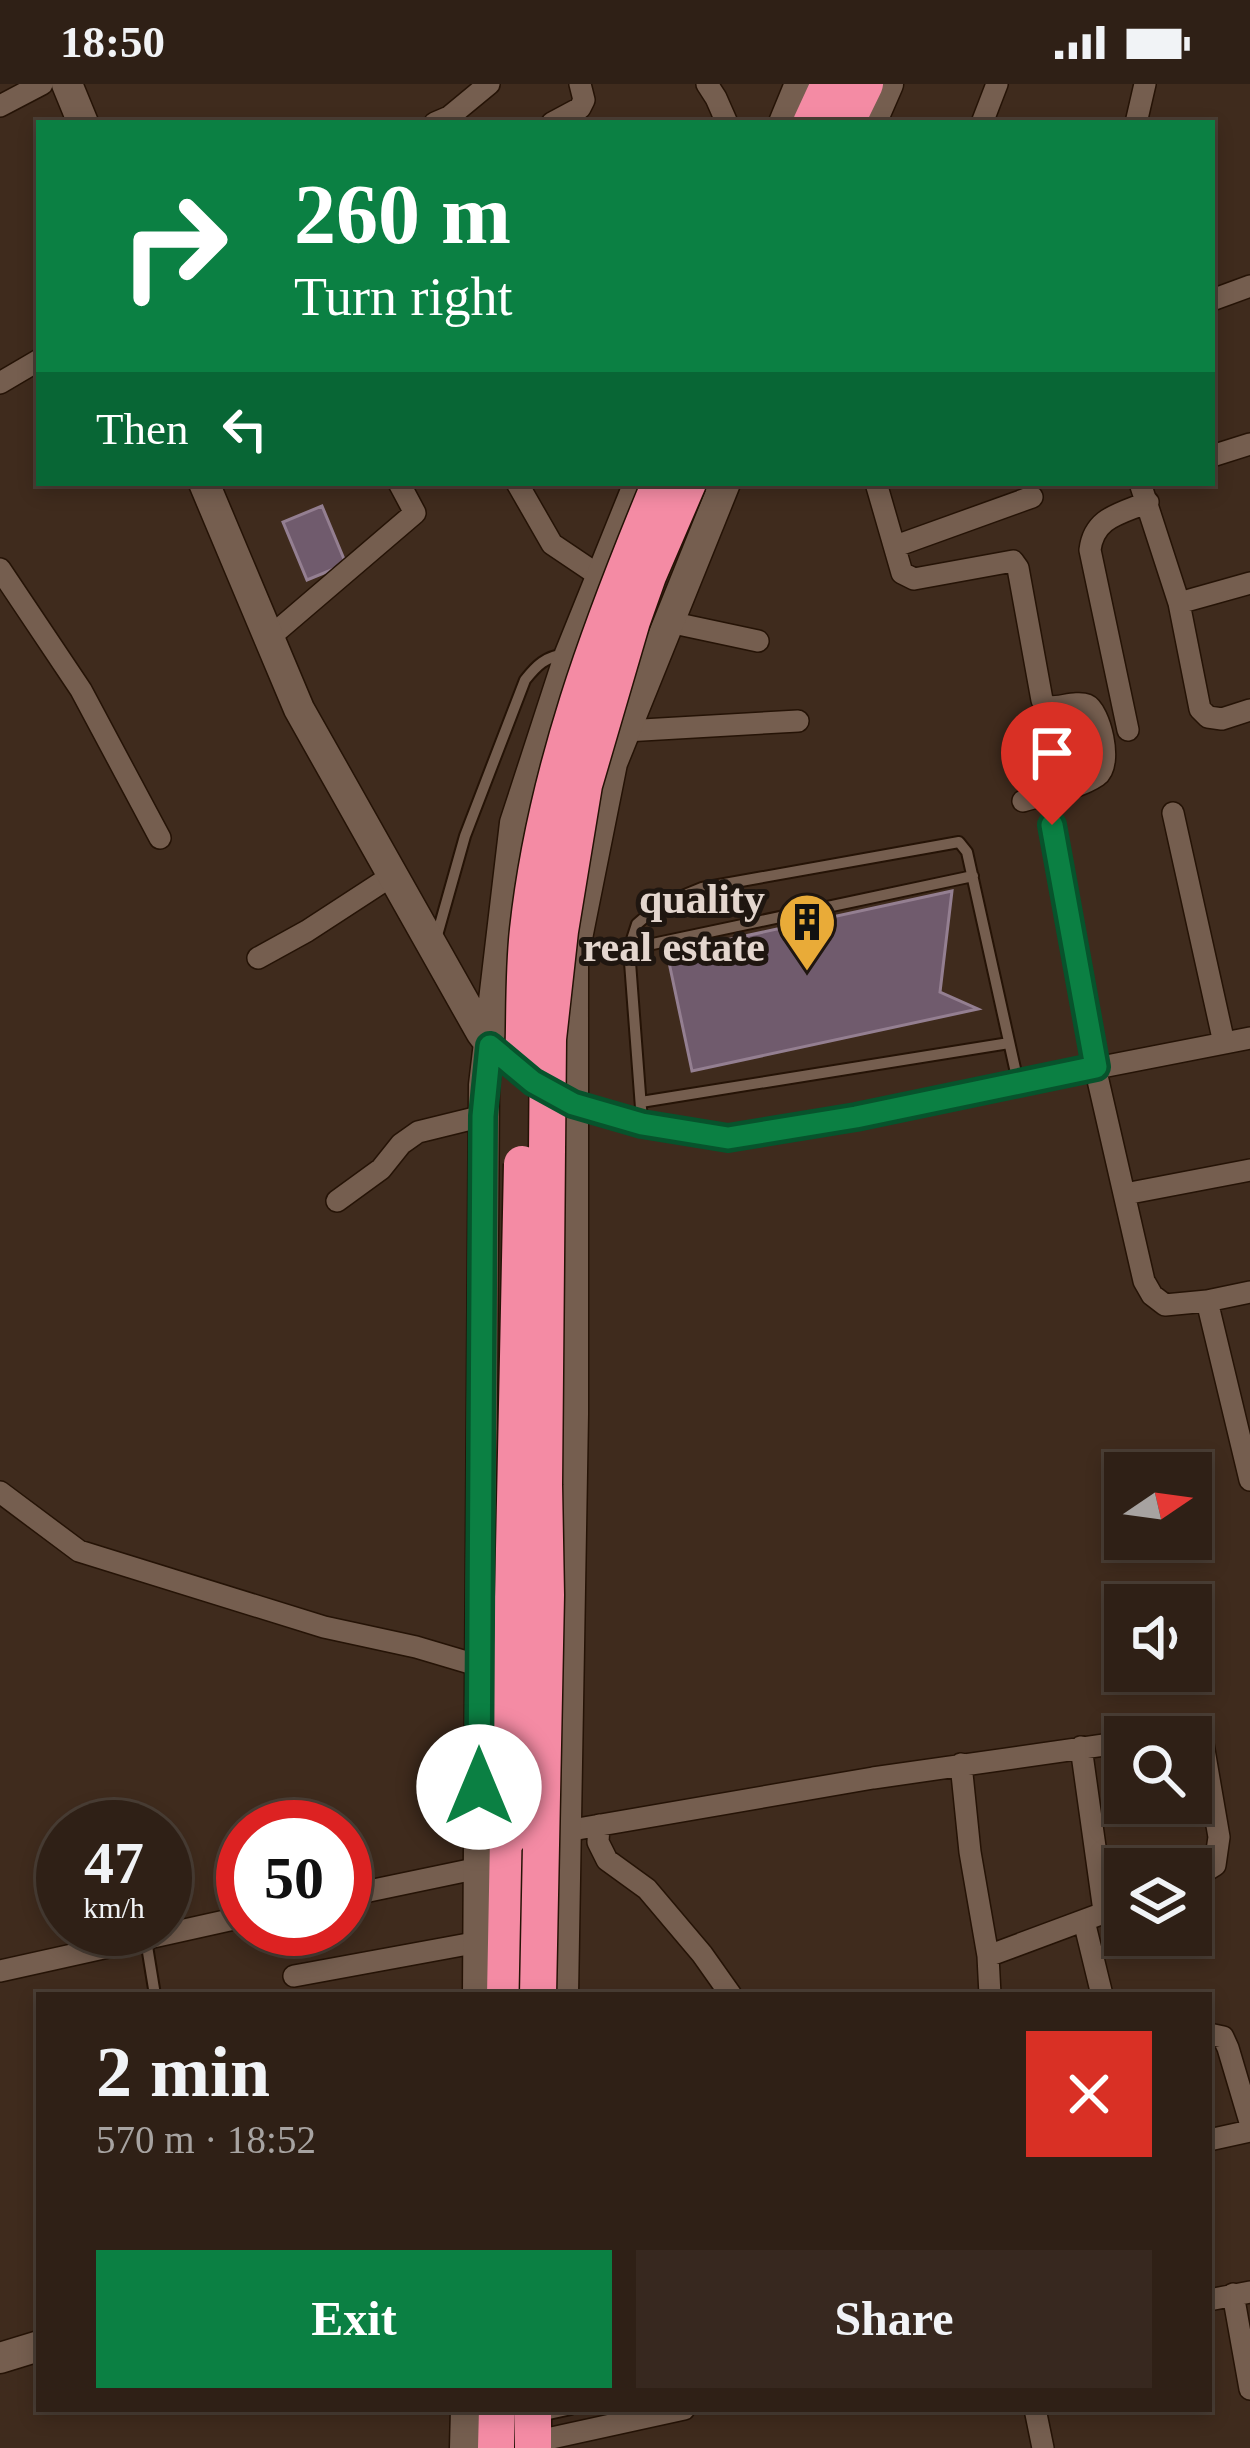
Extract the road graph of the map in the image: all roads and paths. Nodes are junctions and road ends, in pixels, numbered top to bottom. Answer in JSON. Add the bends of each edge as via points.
{"nodes":[{"id":1,"x":42,"y":84,"type":"edge"},
{"id":2,"x":67,"y":84,"type":"edge"},
{"id":3,"x":489,"y":84,"type":"edge"},
{"id":4,"x":580,"y":84,"type":"edge"},
{"id":5,"x":707,"y":84,"type":"edge"},
{"id":6,"x":800,"y":84,"type":"edge"},
{"id":7,"x":829,"y":84,"type":"edge"},
{"id":8,"x":865,"y":84,"type":"edge"},
{"id":9,"x":888,"y":84,"type":"edge"},
{"id":10,"x":997,"y":84,"type":"edge"},
{"id":11,"x":1145,"y":84,"type":"edge"},
{"id":12,"x":0,"y":106,"type":"edge"},
{"id":13,"x":82,"y":120,"type":"edge"},
{"id":14,"x":442,"y":120,"type":"edge"},
{"id":15,"x":558,"y":120,"type":"edge"},
{"id":16,"x":725,"y":120,"type":"edge"},
{"id":17,"x":785,"y":120,"type":"edge"},
{"id":18,"x":813,"y":120,"type":"edge"},
{"id":19,"x":847,"y":120,"type":"edge"},
{"id":20,"x":873,"y":120,"type":"edge"},
{"id":21,"x":983,"y":120,"type":"edge"},
{"id":22,"x":1137,"y":120,"type":"edge"},
{"id":23,"x":1250,"y":286,"type":"edge"},
{"id":24,"x":1215,"y":299,"type":"edge"},
{"id":25,"x":36,"y":362,"type":"edge"},
{"id":26,"x":0,"y":383,"type":"edge"},
{"id":27,"x":1250,"y":444,"type":"edge"},
{"id":28,"x":1215,"y":455,"type":"edge"},
{"id":29,"x":205,"y":486,"type":"edge"},
{"id":30,"x":400,"y":486,"type":"edge"},
{"id":31,"x":519,"y":486,"type":"edge"},
{"id":32,"x":638,"y":486,"type":"edge"},
{"id":33,"x":659,"y":486,"type":"edge"},
{"id":34,"x":687,"y":486,"type":"edge"},
{"id":35,"x":724,"y":486,"type":"edge"},
{"id":36,"x":877,"y":486,"type":"edge"},
{"id":37,"x":1144,"y":492,"type":"edge"},
{"id":38,"x":1032,"y":497,"type":"dead end"},
{"id":39,"x":896,"y":546,"type":"junction"},
{"id":40,"x":0,"y":569,"type":"edge"},
{"id":41,"x":601,"y":577,"type":"junction"},
{"id":42,"x":1250,"y":584,"type":"edge"},
{"id":43,"x":1179,"y":603,"type":"junction"},
{"id":44,"x":669,"y":622,"type":"junction"},
{"id":45,"x":270,"y":637,"type":"junction"},
{"id":46,"x":758,"y":641,"type":"dead end"},
{"id":47,"x":570,"y":654,"type":"junction"},
{"id":48,"x":1250,"y":710,"type":"edge"},
{"id":49,"x":798,"y":722,"type":"dead end"},
{"id":50,"x":1128,"y":730,"type":"dead end"},
{"id":51,"x":626,"y":731,"type":"junction"},
{"id":52,"x":1023,"y":801,"type":"dead end"},
{"id":53,"x":1173,"y":813,"type":"dead end"},
{"id":54,"x":1052,"y":825,"type":"dead end"},
{"id":55,"x":160,"y":838,"type":"dead end"},
{"id":56,"x":393,"y":875,"type":"junction"},
{"id":57,"x":973,"y":876,"type":"junction"},
{"id":58,"x":434,"y":948,"type":"junction"},
{"id":59,"x":629,"y":949,"type":"junction"},
{"id":60,"x":258,"y":958,"type":"dead end"},
{"id":61,"x":1250,"y":1037,"type":"edge"},
{"id":62,"x":1224,"y":1042,"type":"junction"},
{"id":63,"x":1009,"y":1043,"type":"junction"},
{"id":64,"x":490,"y":1046,"type":"junction"},
{"id":65,"x":1096,"y":1067,"type":"junction"},
{"id":66,"x":1018,"y":1082,"type":"junction"},
{"id":67,"x":573,"y":1104,"type":"junction"},
{"id":68,"x":641,"y":1113,"type":"junction"},
{"id":69,"x":483,"y":1116,"type":"junction"},
{"id":70,"x":1250,"y":1170,"type":"edge"},
{"id":71,"x":1125,"y":1194,"type":"junction"},
{"id":72,"x":337,"y":1201,"type":"dead end"},
{"id":73,"x":1250,"y":1292,"type":"edge"},
{"id":74,"x":1207,"y":1301,"type":"junction"},
{"id":75,"x":1250,"y":1480,"type":"edge"},
{"id":76,"x":0,"y":1492,"type":"edge"},
{"id":77,"x":480,"y":1666,"type":"junction"},
{"id":78,"x":1104,"y":1745,"type":"edge"},
{"id":79,"x":1081,"y":1748,"type":"junction"},
{"id":80,"x":961,"y":1764,"type":"junction"},
{"id":81,"x":1212,"y":1796,"type":"edge"},
{"id":82,"x":598,"y":1825,"type":"junction"},
{"id":83,"x":566,"y":1831,"type":"junction"},
{"id":84,"x":1212,"y":1867,"type":"edge"},
{"id":85,"x":479,"y":1868,"type":"junction"},
{"id":86,"x":372,"y":1890,"type":"edge"},
{"id":87,"x":1104,"y":1912,"type":"edge"},
{"id":88,"x":478,"y":1942,"type":"junction"},
{"id":89,"x":64,"y":1956,"type":"edge"},
{"id":90,"x":148,"y":1956,"type":"edge"},
{"id":91,"x":988,"y":1956,"type":"junction"},
{"id":92,"x":0,"y":1971,"type":"edge"},
{"id":93,"x":294,"y":1976,"type":"dead end"},
{"id":94,"x":154,"y":1992,"type":"edge"},
{"id":95,"x":478,"y":1992,"type":"edge"},
{"id":96,"x":505,"y":1992,"type":"edge"},
{"id":97,"x":538,"y":1992,"type":"edge"},
{"id":98,"x":563,"y":1992,"type":"edge"},
{"id":99,"x":728,"y":1992,"type":"edge"},
{"id":100,"x":990,"y":1992,"type":"edge"},
{"id":101,"x":1102,"y":1992,"type":"edge"},
{"id":102,"x":1212,"y":2035,"type":"edge"},
{"id":103,"x":1250,"y":2127,"type":"edge"},
{"id":104,"x":1212,"y":2139,"type":"edge"},
{"id":105,"x":1241,"y":2293,"type":"edge"},
{"id":106,"x":1246,"y":2344,"type":"edge"},
{"id":107,"x":36,"y":2347,"type":"edge"},
{"id":108,"x":0,"y":2362,"type":"edge"},
{"id":109,"x":36,"y":2372,"type":"edge"},
{"id":110,"x":1250,"y":2389,"type":"edge"},
{"id":111,"x":466,"y":2412,"type":"edge"},
{"id":112,"x":497,"y":2412,"type":"edge"},
{"id":113,"x":658,"y":2412,"type":"edge"},
{"id":114,"x":1036,"y":2412,"type":"edge"},
{"id":115,"x":547,"y":2425,"type":"edge"},
{"id":116,"x":465,"y":2448,"type":"edge"},
{"id":117,"x":496,"y":2448,"type":"edge"},
{"id":118,"x":1042,"y":2448,"type":"edge"}],
"edges":[{"from":1,"to":12,"type":"street"},
{"from":2,"to":13,"type":"main road"},
{"from":3,"to":14,"type":"street"},
{"from":4,"to":15,"type":"street","via":[[580,108]]},
{"from":5,"to":16,"type":"street"},
{"from":6,"to":17,"type":"main road"},
{"from":7,"to":18,"type":"highway"},
{"from":8,"to":19,"type":"highway"},
{"from":9,"to":20,"type":"main road"},
{"from":10,"to":21,"type":"street"},
{"from":11,"to":22,"type":"street"},
{"from":23,"to":24,"type":"street"},
{"from":25,"to":26,"type":"street"},
{"from":27,"to":28,"type":"street"},
{"from":29,"to":45,"type":"main road"},
{"from":30,"to":45,"type":"street","via":[[415,513]]},
{"from":31,"to":41,"type":"street","via":[[552,544]]},
{"from":32,"to":41,"type":"main road"},
{"from":33,"to":96,"type":"highway","bridge":true,"via":[[565,740],[528,931]]},
{"from":34,"to":97,"type":"highway","bridge":true,"via":[[642,591],[597,732],[548,1039]]},
{"from":35,"to":44,"type":"main road"},
{"from":36,"to":39,"type":"street"},
{"from":37,"to":43,"type":"street"},
{"from":37,"to":50,"type":"street","via":[[1100,523],[1090,550]]},
{"from":38,"to":39,"type":"street"},
{"from":39,"to":52,"type":"street","via":[[902,573],[914,579],[1012,561],[1042,700],[1094,712],[1104,769]]},
{"from":40,"to":55,"type":"street","via":[[81,690]]},
{"from":41,"to":47,"type":"main road"},
{"from":42,"to":43,"type":"street"},
{"from":43,"to":48,"type":"street","via":[[1200,709],[1222,719]]},
{"from":44,"to":46,"type":"street"},
{"from":44,"to":51,"type":"main road"},
{"from":45,"to":56,"type":"main road","via":[[299,709]]},
{"from":47,"to":58,"type":"lane","via":[[549,656],[525,680],[465,836]]},
{"from":47,"to":64,"type":"main road","via":[[515,823]]},
{"from":49,"to":51,"type":"street"},
{"from":51,"to":67,"type":"main road","via":[[612,763],[574,958]]},
{"from":53,"to":62,"type":"street"},
{"from":54,"to":65,"type":"street"},
{"from":56,"to":58,"type":"main road"},
{"from":56,"to":60,"type":"street"},
{"from":57,"to":59,"type":"lane"},
{"from":57,"to":59,"type":"lane","via":[[967,851],[955,842],[702,889],[658,906],[637,924]]},
{"from":57,"to":63,"type":"lane"},
{"from":58,"to":64,"type":"main road"},
{"from":59,"to":68,"type":"lane"},
{"from":61,"to":62,"type":"street"},
{"from":62,"to":65,"type":"street"},
{"from":63,"to":66,"type":"lane"},
{"from":63,"to":68,"type":"lane"},
{"from":64,"to":67,"type":"main road"},
{"from":64,"to":69,"type":"main road"},
{"from":65,"to":66,"type":"street"},
{"from":65,"to":71,"type":"street"},
{"from":66,"to":68,"type":"street","via":[[744,1137],[702,1135]]},
{"from":67,"to":68,"type":"street"},
{"from":67,"to":83,"type":"main road"},
{"from":69,"to":72,"type":"street","via":[[418,1132]]},
{"from":69,"to":77,"type":"main road"},
{"from":70,"to":71,"type":"street"},
{"from":71,"to":74,"type":"street","via":[[1152,1295],[1166,1305]]},
{"from":73,"to":74,"type":"street"},
{"from":74,"to":75,"type":"street"},
{"from":76,"to":77,"type":"street","via":[[79,1551]]},
{"from":77,"to":85,"type":"main road"},
{"from":78,"to":79,"type":"street"},
{"from":79,"to":80,"type":"street"},
{"from":79,"to":87,"type":"street"},
{"from":80,"to":82,"type":"street"},
{"from":80,"to":91,"type":"street"},
{"from":81,"to":84,"type":"street","via":[[1219,1837]]},
{"from":82,"to":83,"type":"street"},
{"from":82,"to":99,"type":"street","via":[[607,1860],[646,1889]]},
{"from":83,"to":98,"type":"main road"},
{"from":85,"to":86,"type":"street"},
{"from":85,"to":88,"type":"main road"},
{"from":87,"to":91,"type":"street"},
{"from":87,"to":101,"type":"street"},
{"from":88,"to":93,"type":"street"},
{"from":88,"to":95,"type":"main road"},
{"from":89,"to":92,"type":"street"},
{"from":90,"to":94,"type":"lane"},
{"from":91,"to":100,"type":"street"},
{"from":102,"to":103,"type":"street","via":[[1223,2037]]},
{"from":103,"to":104,"type":"street"},
{"from":105,"to":106,"type":"street"},
{"from":106,"to":110,"type":"street"},
{"from":107,"to":108,"type":"main road"},
{"from":108,"to":109,"type":"main road"},
{"from":111,"to":116,"type":"main road"},
{"from":112,"to":117,"type":"highway"},
{"from":113,"to":115,"type":"street"},
{"from":114,"to":118,"type":"street"}]}
